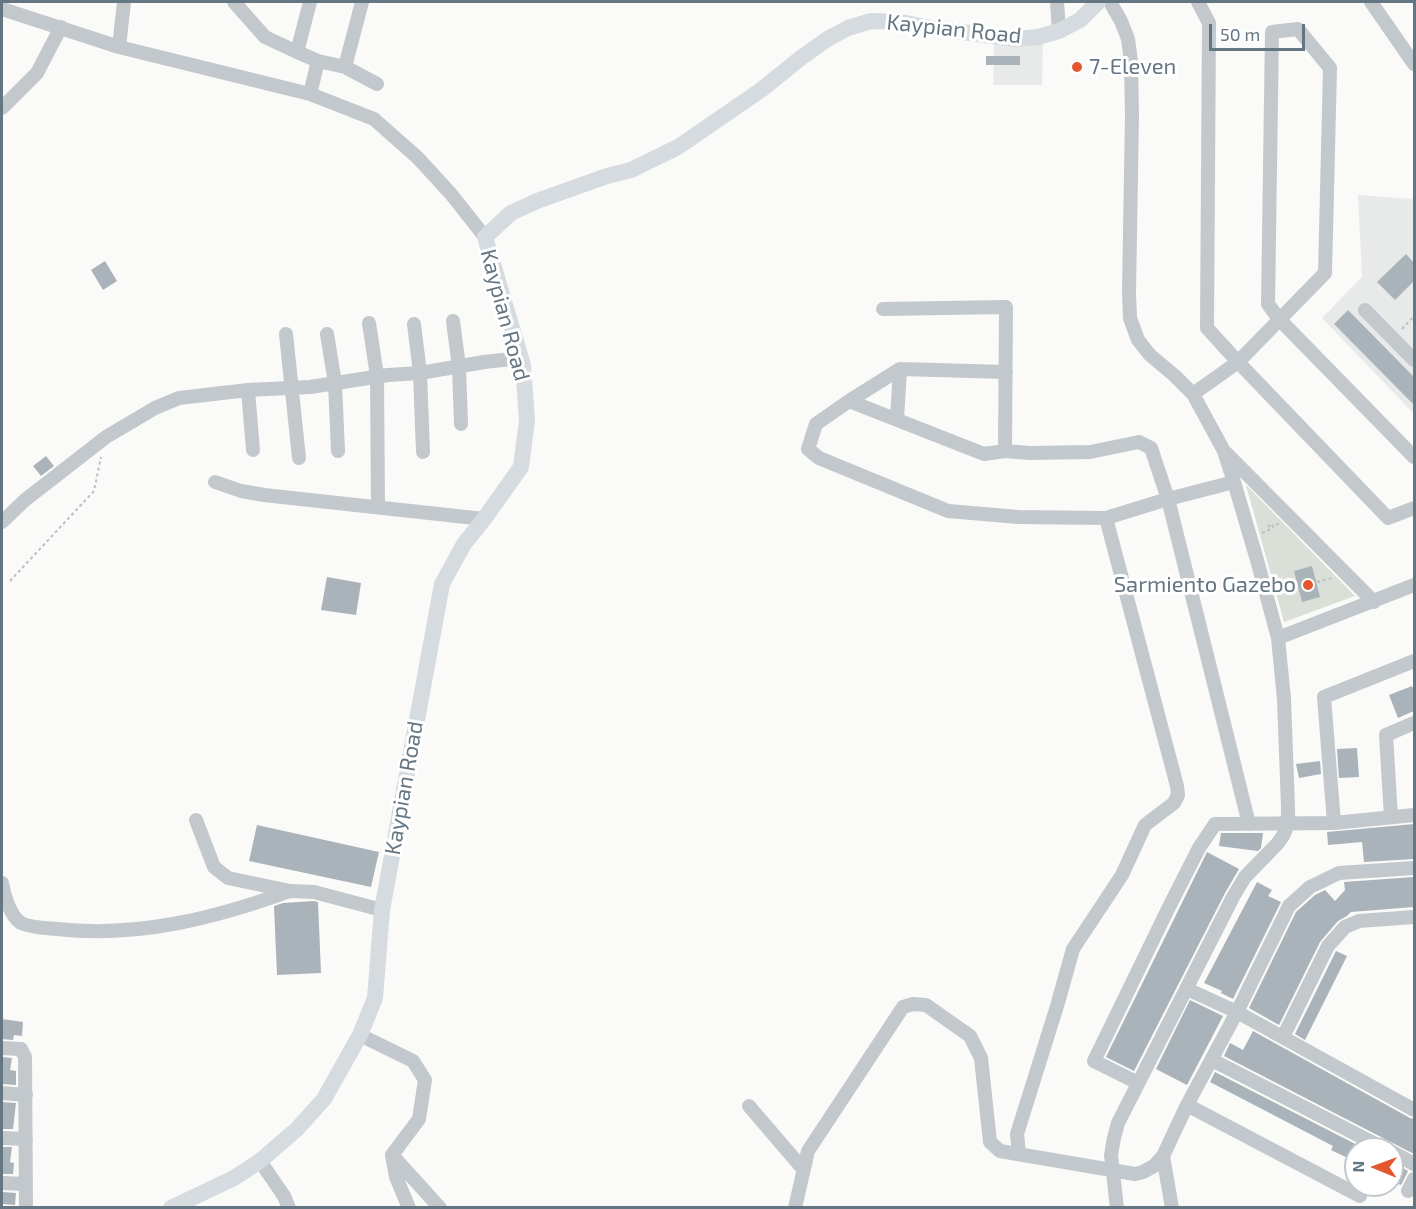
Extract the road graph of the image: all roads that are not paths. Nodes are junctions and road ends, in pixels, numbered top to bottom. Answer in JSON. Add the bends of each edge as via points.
{"nodes":[{"id":1,"x":124,"y":2,"type":"edge"},
{"id":2,"x":234,"y":2,"type":"edge"},
{"id":3,"x":310,"y":2,"type":"edge"},
{"id":4,"x":362,"y":2,"type":"edge"},
{"id":5,"x":1057,"y":2,"type":"edge"},
{"id":6,"x":1098,"y":2,"type":"edge"},
{"id":7,"x":1110,"y":2,"type":"edge"},
{"id":8,"x":1198,"y":2,"type":"edge"},
{"id":9,"x":1371,"y":2,"type":"edge"},
{"id":10,"x":2,"y":9,"type":"edge"},
{"id":11,"x":60,"y":27,"type":"junction"},
{"id":12,"x":1059,"y":31,"type":"junction"},
{"id":13,"x":118,"y":47,"type":"junction"},
{"id":14,"x":1410,"y":51,"type":"edge"},
{"id":15,"x":297,"y":52,"type":"junction"},
{"id":16,"x":318,"y":61,"type":"junction"},
{"id":17,"x":1414,"y":64,"type":"edge"},
{"id":18,"x":345,"y":67,"type":"junction"},
{"id":19,"x":377,"y":84,"type":"dead end"},
{"id":20,"x":310,"y":94,"type":"junction"},
{"id":21,"x":2,"y":108,"type":"edge"},
{"id":22,"x":485,"y":237,"type":"junction"},
{"id":23,"x":883,"y":309,"type":"dead end"},
{"id":24,"x":1365,"y":310,"type":"dead end"},
{"id":25,"x":1279,"y":319,"type":"junction"},
{"id":26,"x":453,"y":321,"type":"dead end"},
{"id":27,"x":369,"y":323,"type":"dead end"},
{"id":28,"x":414,"y":324,"type":"dead end"},
{"id":29,"x":286,"y":334,"type":"dead end"},
{"id":30,"x":327,"y":334,"type":"dead end"},
{"id":31,"x":521,"y":358,"type":"junction"},
{"id":32,"x":1414,"y":360,"type":"edge"},
{"id":33,"x":1238,"y":362,"type":"junction"},
{"id":34,"x":459,"y":367,"type":"junction"},
{"id":35,"x":900,"y":369,"type":"junction"},
{"id":36,"x":1006,"y":372,"type":"junction"},
{"id":37,"x":420,"y":373,"type":"junction"},
{"id":38,"x":377,"y":376,"type":"junction"},
{"id":39,"x":334,"y":383,"type":"junction"},
{"id":40,"x":292,"y":388,"type":"junction"},
{"id":41,"x":248,"y":390,"type":"junction"},
{"id":42,"x":1193,"y":394,"type":"junction"},
{"id":43,"x":849,"y":401,"type":"junction"},
{"id":44,"x":897,"y":419,"type":"junction"},
{"id":45,"x":461,"y":424,"type":"dead end"},
{"id":46,"x":253,"y":450,"type":"dead end"},
{"id":47,"x":338,"y":451,"type":"dead end"},
{"id":48,"x":1005,"y":451,"type":"junction"},
{"id":49,"x":1224,"y":451,"type":"junction"},
{"id":50,"x":423,"y":452,"type":"dead end"},
{"id":51,"x":1414,"y":457,"type":"edge"},
{"id":52,"x":298,"y":458,"type":"dead end"},
{"id":53,"x":215,"y":482,"type":"dead end"},
{"id":54,"x":1234,"y":482,"type":"junction"},
{"id":55,"x":1168,"y":499,"type":"junction"},
{"id":56,"x":378,"y":507,"type":"junction"},
{"id":57,"x":1414,"y":507,"type":"edge"},
{"id":58,"x":1106,"y":518,"type":"junction"},
{"id":59,"x":484,"y":519,"type":"junction"},
{"id":60,"x":2,"y":522,"type":"edge"},
{"id":61,"x":1414,"y":585,"type":"edge"},
{"id":62,"x":1374,"y":602,"type":"junction"},
{"id":63,"x":1278,"y":638,"type":"junction"},
{"id":64,"x":1414,"y":661,"type":"edge"},
{"id":65,"x":1414,"y":723,"type":"edge"},
{"id":66,"x":1414,"y":816,"type":"edge"},
{"id":67,"x":1391,"y":818,"type":"junction"},
{"id":68,"x":196,"y":820,"type":"dead end"},
{"id":69,"x":1249,"y":824,"type":"junction"},
{"id":70,"x":1288,"y":824,"type":"junction"},
{"id":71,"x":1334,"y":824,"type":"junction"},
{"id":72,"x":1414,"y":868,"type":"edge"},
{"id":73,"x":2,"y":883,"type":"edge"},
{"id":74,"x":290,"y":891,"type":"junction"},
{"id":75,"x":382,"y":910,"type":"junction"},
{"id":76,"x":1414,"y":917,"type":"edge"},
{"id":77,"x":1187,"y":989,"type":"junction"},
{"id":78,"x":1237,"y":1012,"type":"junction"},
{"id":79,"x":360,"y":1035,"type":"junction"},
{"id":80,"x":1283,"y":1037,"type":"junction"},
{"id":81,"x":2,"y":1048,"type":"edge"},
{"id":82,"x":1212,"y":1060,"type":"junction"},
{"id":83,"x":1138,"y":1083,"type":"junction"},
{"id":84,"x":2,"y":1093,"type":"edge"},
{"id":85,"x":26,"y":1095,"type":"junction"},
{"id":86,"x":1187,"y":1105,"type":"junction"},
{"id":87,"x":749,"y":1106,"type":"dead end"},
{"id":88,"x":1414,"y":1110,"type":"edge"},
{"id":89,"x":1362,"y":1137,"type":"edge"},
{"id":90,"x":2,"y":1138,"type":"edge"},
{"id":91,"x":26,"y":1140,"type":"junction"},
{"id":92,"x":1018,"y":1154,"type":"junction"},
{"id":93,"x":392,"y":1155,"type":"junction"},
{"id":94,"x":1163,"y":1156,"type":"junction"},
{"id":95,"x":260,"y":1161,"type":"junction"},
{"id":96,"x":803,"y":1169,"type":"junction"},
{"id":97,"x":1112,"y":1170,"type":"junction"},
{"id":98,"x":2,"y":1183,"type":"edge"},
{"id":99,"x":26,"y":1184,"type":"junction"},
{"id":100,"x":1344,"y":1188,"type":"edge"},
{"id":101,"x":26,"y":1208,"type":"edge"},
{"id":102,"x":171,"y":1208,"type":"edge"},
{"id":103,"x":289,"y":1208,"type":"edge"},
{"id":104,"x":409,"y":1208,"type":"edge"},
{"id":105,"x":440,"y":1208,"type":"edge"},
{"id":106,"x":795,"y":1208,"type":"edge"},
{"id":107,"x":1117,"y":1208,"type":"edge"},
{"id":108,"x":1172,"y":1208,"type":"edge"}],
"edges":[{"from":1,"to":13,"type":"street"},
{"from":2,"to":15,"type":"street","via":[[265,37]]},
{"from":3,"to":15,"type":"street"},
{"from":4,"to":18,"type":"street"},
{"from":5,"to":12,"type":"street"},
{"from":6,"to":12,"type":"main road","name":"Kaypian Road","via":[[1080,20]]},
{"from":7,"to":42,"type":"street","via":[[1128,39],[1131,61],[1130,318],[1138,340],[1150,355]]},
{"from":8,"to":33,"type":"street","via":[[1209,23],[1207,328]]},
{"from":9,"to":14,"type":"street"},
{"from":10,"to":11,"type":"street"},
{"from":11,"to":13,"type":"street"},
{"from":11,"to":21,"type":"street","via":[[37,73]]},
{"from":12,"to":22,"type":"main road","name":"Kaypian Road","via":[[1015,39],[901,22],[871,21],[848,28],[678,147],[631,170],[511,213]]},
{"from":13,"to":20,"type":"street"},
{"from":14,"to":17,"type":"street"},
{"from":15,"to":16,"type":"street"},
{"from":16,"to":18,"type":"street"},
{"from":16,"to":20,"type":"street"},
{"from":18,"to":19,"type":"street"},
{"from":20,"to":22,"type":"street","via":[[374,119],[418,158]]},
{"from":22,"to":31,"type":"main road","name":"Kaypian Road"},
{"from":23,"to":36,"type":"street","via":[[1006,306]]},
{"from":24,"to":32,"type":"street"},
{"from":25,"to":25,"type":"street","via":[[1268,304],[1272,32],[1298,29],[1330,68],[1325,273]]},
{"from":25,"to":33,"type":"street"},
{"from":25,"to":51,"type":"street"},
{"from":26,"to":34,"type":"street"},
{"from":27,"to":38,"type":"street"},
{"from":28,"to":37,"type":"street"},
{"from":29,"to":40,"type":"street"},
{"from":30,"to":39,"type":"street"},
{"from":31,"to":34,"type":"street"},
{"from":31,"to":59,"type":"main road","name":"Kaypian Road","via":[[527,420],[521,467]]},
{"from":33,"to":42,"type":"street"},
{"from":33,"to":57,"type":"street","via":[[1388,518]]},
{"from":34,"to":37,"type":"street"},
{"from":34,"to":45,"type":"street"},
{"from":35,"to":36,"type":"street"},
{"from":35,"to":43,"type":"street"},
{"from":35,"to":44,"type":"street"},
{"from":36,"to":48,"type":"street"},
{"from":37,"to":38,"type":"street"},
{"from":37,"to":50,"type":"street"},
{"from":38,"to":39,"type":"street"},
{"from":38,"to":56,"type":"street"},
{"from":39,"to":40,"type":"street"},
{"from":39,"to":47,"type":"street"},
{"from":40,"to":41,"type":"street"},
{"from":40,"to":52,"type":"street"},
{"from":41,"to":46,"type":"street"},
{"from":41,"to":60,"type":"street","via":[[179,398],[155,408],[106,437]]},
{"from":42,"to":49,"type":"street"},
{"from":43,"to":44,"type":"street"},
{"from":43,"to":58,"type":"street","via":[[816,424],[808,449],[819,458],[948,511]]},
{"from":44,"to":48,"type":"street","via":[[984,454]]},
{"from":48,"to":55,"type":"street","via":[[1090,452],[1139,442],[1151,448]]},
{"from":49,"to":54,"type":"street"},
{"from":49,"to":62,"type":"street"},
{"from":53,"to":56,"type":"street","via":[[264,495]]},
{"from":54,"to":55,"type":"street"},
{"from":54,"to":63,"type":"street"},
{"from":55,"to":58,"type":"street"},
{"from":55,"to":69,"type":"street"},
{"from":56,"to":59,"type":"street"},
{"from":58,"to":92,"type":"street","via":[[1178,795],[1174,803],[1145,825],[1122,875],[1073,949],[1017,1134]]},
{"from":59,"to":75,"type":"main road","name":"Kaypian Road","via":[[464,544],[442,584]]},
{"from":61,"to":62,"type":"street"},
{"from":62,"to":63,"type":"street"},
{"from":63,"to":70,"type":"street"},
{"from":64,"to":71,"type":"street","via":[[1324,697]]},
{"from":65,"to":67,"type":"street","via":[[1386,735]]},
{"from":66,"to":67,"type":"street"},
{"from":67,"to":71,"type":"street"},
{"from":68,"to":74,"type":"street","via":[[214,867],[228,878]]},
{"from":69,"to":70,"type":"street"},
{"from":69,"to":83,"type":"street","via":[[1215,825],[1204,840],[1094,1061]]},
{"from":70,"to":71,"type":"street"},
{"from":70,"to":77,"type":"street","via":[[1278,843],[1245,877]]},
{"from":72,"to":78,"type":"street","via":[[1338,873],[1310,887],[1289,906]]},
{"from":73,"to":74,"type":"street","via":[[12,913],[21,922],[76,932],[169,926],[236,910]]},
{"from":74,"to":75,"type":"street","via":[[314,892]]},
{"from":75,"to":79,"type":"main road","name":"Kaypian Road","via":[[375,998]]},
{"from":76,"to":80,"type":"street","via":[[1359,921],[1345,927],[1328,946]]},
{"from":77,"to":78,"type":"street"},
{"from":77,"to":83,"type":"street"},
{"from":78,"to":80,"type":"street"},
{"from":78,"to":82,"type":"street"},
{"from":79,"to":93,"type":"street","via":[[413,1061],[425,1080],[419,1119]]},
{"from":79,"to":95,"type":"main road","name":"Kaypian Road","via":[[324,1099]]},
{"from":80,"to":88,"type":"street"},
{"from":81,"to":85,"type":"street","via":[[21,1050],[25,1057]]},
{"from":82,"to":86,"type":"street"},
{"from":82,"to":89,"type":"street"},
{"from":83,"to":97,"type":"street","via":[[1118,1123]]},
{"from":84,"to":85,"type":"street"},
{"from":85,"to":91,"type":"street"},
{"from":86,"to":94,"type":"street"},
{"from":86,"to":100,"type":"street"},
{"from":87,"to":96,"type":"street"},
{"from":90,"to":91,"type":"street"},
{"from":91,"to":99,"type":"street"},
{"from":92,"to":96,"type":"street","via":[[1000,1151],[990,1142],[981,1058],[970,1036],[926,1005],[913,1004],[903,1007],[808,1152]]},
{"from":92,"to":97,"type":"street"},
{"from":93,"to":104,"type":"street"},
{"from":93,"to":105,"type":"street"},
{"from":94,"to":97,"type":"street","via":[[1143,1172]]},
{"from":94,"to":108,"type":"street"},
{"from":95,"to":102,"type":"main road","name":"Kaypian Road"},
{"from":95,"to":103,"type":"street"},
{"from":96,"to":106,"type":"street"},
{"from":97,"to":107,"type":"street"},
{"from":98,"to":99,"type":"street"},
{"from":99,"to":101,"type":"street"}]}
